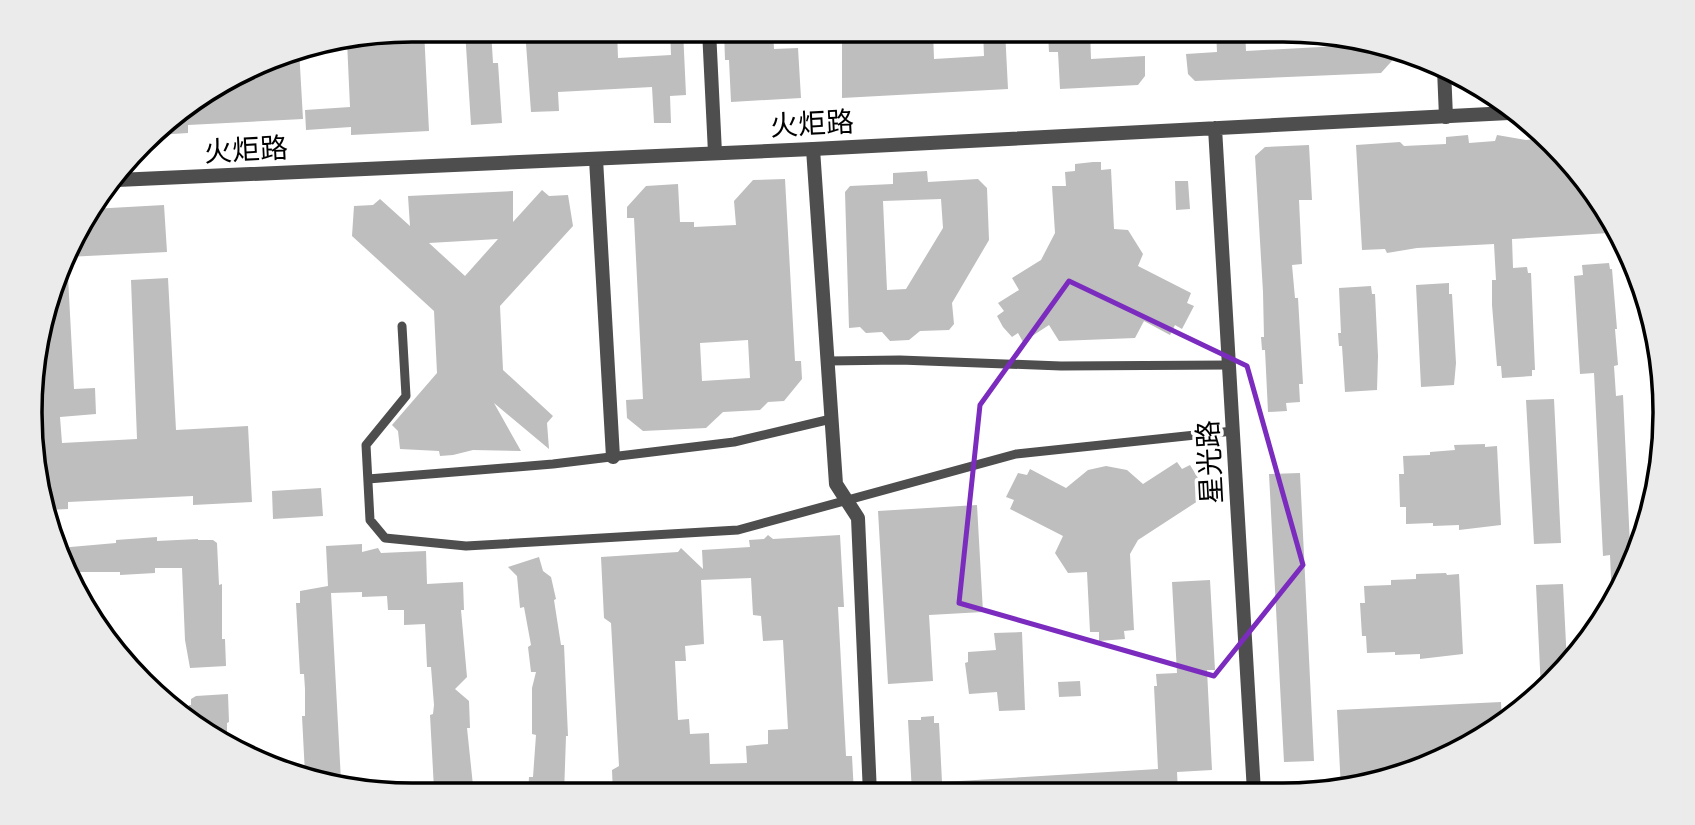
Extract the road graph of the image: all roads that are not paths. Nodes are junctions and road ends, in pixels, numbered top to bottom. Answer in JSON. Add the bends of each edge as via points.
{"nodes":[{"id":1,"x":710,"y":42,"type":"edge"},
{"id":2,"x":1444,"y":79,"type":"edge"},
{"id":3,"x":1501,"y":114,"type":"edge"},
{"id":4,"x":1446,"y":117,"type":"junction"},
{"id":5,"x":1215,"y":128,"type":"junction"},
{"id":6,"x":813,"y":149,"type":"junction"},
{"id":7,"x":715,"y":153,"type":"junction"},
{"id":8,"x":596,"y":159,"type":"junction"},
{"id":9,"x":125,"y":180,"type":"edge"},
{"id":10,"x":402,"y":326,"type":"dead end"},
{"id":11,"x":828,"y":361,"type":"junction"},
{"id":12,"x":1229,"y":365,"type":"junction"},
{"id":13,"x":831,"y":419,"type":"junction"},
{"id":14,"x":1233,"y":430,"type":"junction"},
{"id":15,"x":613,"y":457,"type":"junction"},
{"id":16,"x":368,"y":479,"type":"junction"},
{"id":17,"x":846,"y":500,"type":"junction"},
{"id":18,"x":870,"y":783,"type":"edge"},
{"id":19,"x":1253,"y":783,"type":"edge"}],
"edges":[{"from":1,"to":7,"type":"street"},
{"from":2,"to":4,"type":"street"},
{"from":3,"to":4,"type":"street","name":"火炬路"},
{"from":4,"to":5,"type":"street","name":"火炬路"},
{"from":5,"to":6,"type":"street","name":"火炬路"},
{"from":5,"to":12,"type":"street","name":"星光路"},
{"from":6,"to":7,"type":"street","name":"火炬路"},
{"from":6,"to":11,"type":"street"},
{"from":7,"to":8,"type":"street","name":"火炬路"},
{"from":8,"to":9,"type":"street","name":"火炬路"},
{"from":8,"to":15,"type":"street"},
{"from":10,"to":16,"type":"lane","via":[[406,396],[366,445]]},
{"from":11,"to":12,"type":"lane"},
{"from":11,"to":13,"type":"street"},
{"from":12,"to":14,"type":"street","name":"星光路"},
{"from":13,"to":15,"type":"lane","via":[[734,442]]},
{"from":13,"to":17,"type":"street","via":[[836,484]]},
{"from":14,"to":17,"type":"lane","via":[[1016,454]]},
{"from":14,"to":19,"type":"street","name":"星光路"},
{"from":15,"to":16,"type":"lane"},
{"from":16,"to":17,"type":"lane","via":[[370,520],[385,538],[466,546],[738,530]]},
{"from":17,"to":18,"type":"street","via":[[858,518]]}]}
